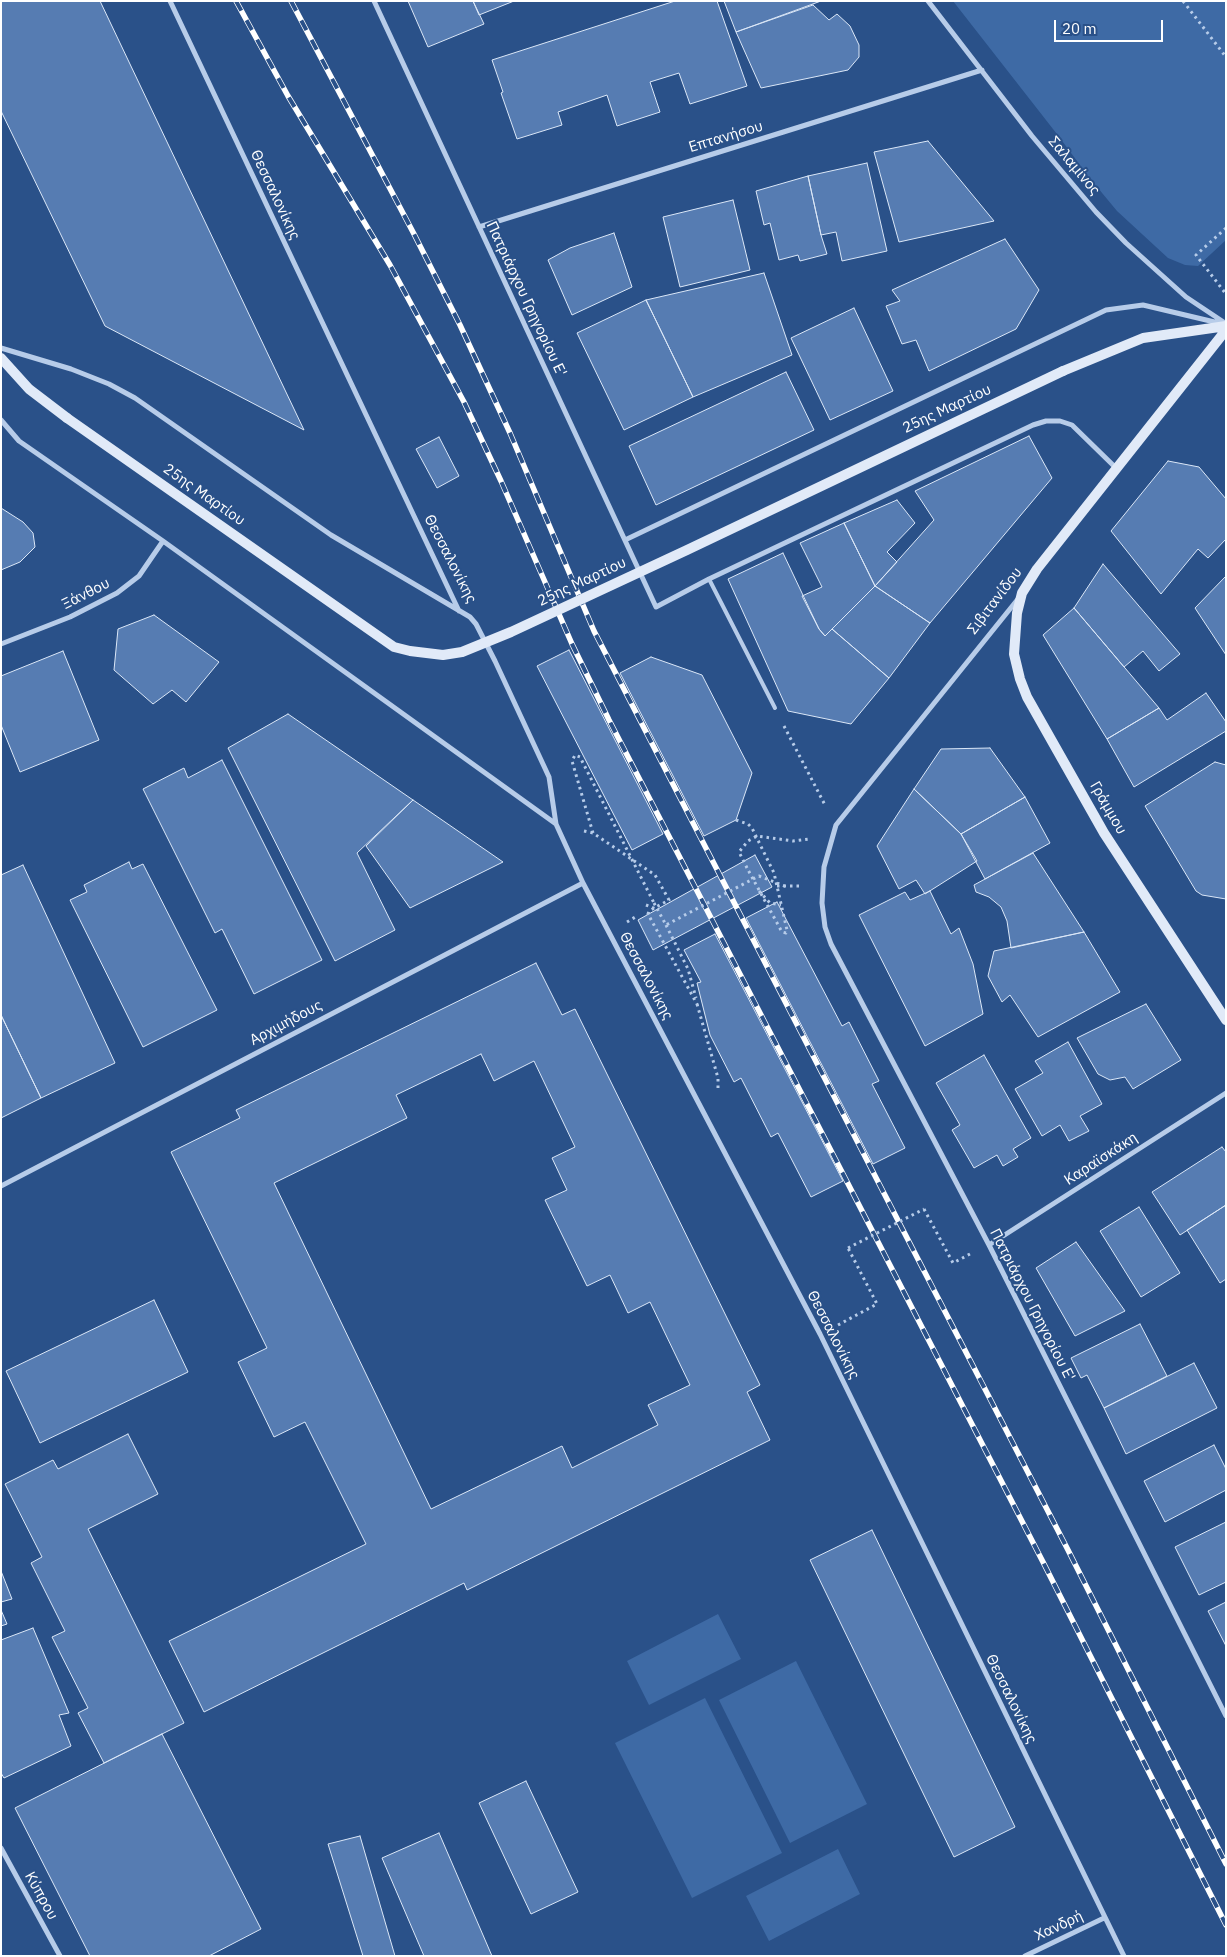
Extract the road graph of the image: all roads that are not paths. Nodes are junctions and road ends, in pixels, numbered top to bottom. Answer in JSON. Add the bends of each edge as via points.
{"nodes":[{"id":1,"x":170,"y":1,"type":"edge"},
{"id":2,"x":374,"y":1,"type":"edge"},
{"id":3,"x":928,"y":1,"type":"edge"},
{"id":4,"x":982,"y":70,"type":"junction"},
{"id":5,"x":479,"y":227,"type":"junction"},
{"id":6,"x":1226,"y":324,"type":"edge"},
{"id":7,"x":1226,"y":330,"type":"edge"},
{"id":8,"x":1,"y":348,"type":"edge"},
{"id":9,"x":1,"y":358,"type":"edge"},
{"id":10,"x":1,"y":420,"type":"edge"},
{"id":11,"x":1116,"y":468,"type":"junction"},
{"id":12,"x":625,"y":540,"type":"junction"},
{"id":13,"x":162,"y":541,"type":"junction"},
{"id":14,"x":709,"y":579,"type":"junction"},
{"id":15,"x":1022,"y":593,"type":"junction"},
{"id":16,"x":460,"y":611,"type":"junction"},
{"id":17,"x":1,"y":644,"type":"edge"},
{"id":18,"x":774,"y":708,"type":"road end"},
{"id":19,"x":556,"y":824,"type":"junction"},
{"id":20,"x":583,"y":883,"type":"junction"},
{"id":21,"x":822,"y":904,"type":"joint"},
{"id":22,"x":1226,"y":1020,"type":"edge"},
{"id":23,"x":1226,"y":1093,"type":"edge"},
{"id":24,"x":1,"y":1186,"type":"edge"},
{"id":25,"x":989,"y":1245,"type":"junction"},
{"id":26,"x":1226,"y":1716,"type":"edge"},
{"id":27,"x":1,"y":1848,"type":"edge"},
{"id":28,"x":1104,"y":1918,"type":"junction"},
{"id":29,"x":60,"y":1956,"type":"edge"},
{"id":30,"x":1025,"y":1956,"type":"edge"},
{"id":31,"x":1124,"y":1956,"type":"edge"}],
"edges":[{"from":1,"to":16,"type":"street","name":"Θεσσαλονίκης"},
{"from":2,"to":5,"type":"street","name":"Πατριάρχου Γρηγορίου Ε'"},
{"from":3,"to":4,"type":"street","name":"Σαλαμίνος"},
{"from":4,"to":5,"type":"street","name":"Επτανήσου"},
{"from":4,"to":6,"type":"street","name":"Σαλαμίνος","via":[[1068,180],[1126,243],[1186,296]]},
{"from":5,"to":12,"type":"street","name":"Πατριάρχου Γρηγορίου Ε'"},
{"from":6,"to":9,"type":"street","name":"25ης Μαρτίου","bridge":true,"via":[[1143,338],[1063,371],[528,624],[462,652],[443,655],[394,647],[67,418],[29,389]]},
{"from":6,"to":12,"type":"street","name":"25ης Μαρτίου","via":[[1143,305],[1106,310]]},
{"from":7,"to":11,"type":"street","name":"Σιβιτανίδου"},
{"from":8,"to":16,"type":"street","via":[[72,369],[136,398],[331,535]]},
{"from":10,"to":13,"type":"street","via":[[19,440]]},
{"from":11,"to":14,"type":"street","via":[[1072,425],[1060,421],[1033,424]]},
{"from":11,"to":15,"type":"street","name":"Σιβιτανίδου"},
{"from":12,"to":14,"type":"street","name":"Πατριάρχου Γρηγορίου Ε'","via":[[656,607]]},
{"from":13,"to":17,"type":"street","name":"Ξάνθου","via":[[140,576],[117,593],[70,617]]},
{"from":13,"to":19,"type":"street"},
{"from":14,"to":18,"type":"lane"},
{"from":15,"to":21,"type":"street","name":"Σιβιτανίδου","via":[[836,825],[824,867]]},
{"from":15,"to":22,"type":"street","name":"Γράμμου","via":[[1014,654],[1027,697],[1104,834]]},
{"from":16,"to":19,"type":"street","name":"Θεσσαλονίκης","via":[[476,624],[549,777]]},
{"from":19,"to":20,"type":"street","name":"Θεσσαλονίκης"},
{"from":20,"to":24,"type":"street","name":"Αρχιμήδους"},
{"from":20,"to":28,"type":"street","name":"Θεσσαλονίκης","via":[[820,1334]]},
{"from":21,"to":25,"type":"street","name":"Πατριάρχου Γρηγορίου Ε'","via":[[831,944]]},
{"from":23,"to":25,"type":"street","name":"Καραϊσκάκη"},
{"from":25,"to":26,"type":"street","name":"Πατριάρχου Γρηγορίου Ε'"},
{"from":27,"to":29,"type":"street","name":"Κύπρου"},
{"from":28,"to":30,"type":"street","name":"Χανδρή"},
{"from":28,"to":31,"type":"street","name":"Θεσσαλονίκης"}]}
